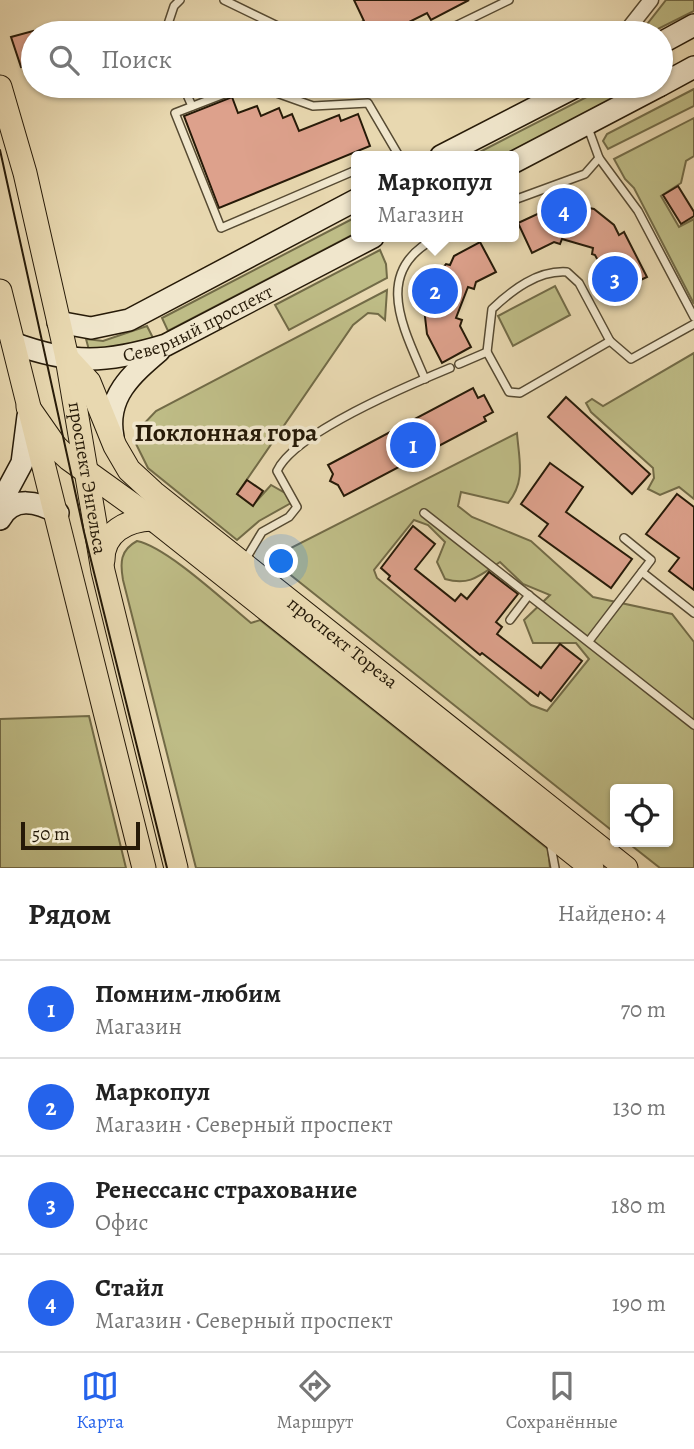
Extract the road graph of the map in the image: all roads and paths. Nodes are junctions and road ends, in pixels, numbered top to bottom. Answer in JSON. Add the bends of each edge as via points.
{"nodes":[{"id":1,"x":180,"y":0,"type":"edge"},
{"id":2,"x":224,"y":0,"type":"edge"},
{"id":3,"x":509,"y":0,"type":"edge"},
{"id":4,"x":652,"y":0,"type":"edge"},
{"id":5,"x":169,"y":21,"type":"edge"},
{"id":6,"x":267,"y":21,"type":"edge"},
{"id":7,"x":466,"y":21,"type":"edge"},
{"id":8,"x":635,"y":21,"type":"edge"},
{"id":9,"x":694,"y":25,"type":"edge"},
{"id":10,"x":673,"y":36,"type":"edge"},
{"id":11,"x":694,"y":67,"type":"edge"},
{"id":12,"x":673,"y":78,"type":"edge"},
{"id":13,"x":0,"y":87,"type":"edge"},
{"id":14,"x":188,"y":98,"type":"edge"},
{"id":15,"x":213,"y":98,"type":"edge"},
{"id":16,"x":291,"y":98,"type":"edge"},
{"id":17,"x":554,"y":98,"type":"edge"},
{"id":18,"x":635,"y":98,"type":"edge"},
{"id":19,"x":192,"y":106,"type":"junction"},
{"id":20,"x":586,"y":124,"type":"junction"},
{"id":21,"x":393,"y":151,"type":"edge"},
{"id":22,"x":450,"y":151,"type":"edge"},
{"id":23,"x":599,"y":158,"type":"junction"},
{"id":24,"x":519,"y":159,"type":"edge"},
{"id":25,"x":351,"y":172,"type":"edge"},
{"id":26,"x":519,"y":198,"type":"edge"},
{"id":27,"x":351,"y":204,"type":"edge"},
{"id":28,"x":363,"y":242,"type":"edge"},
{"id":29,"x":427,"y":242,"type":"edge"},
{"id":30,"x":0,"y":291,"type":"edge"},
{"id":31,"x":694,"y":317,"type":"edge"},
{"id":32,"x":58,"y":322,"type":"junction"},
{"id":33,"x":694,"y":324,"type":"edge"},
{"id":34,"x":610,"y":341,"type":"junction"},
{"id":35,"x":13,"y":343,"type":"junction"},
{"id":36,"x":166,"y":345,"type":"junction"},
{"id":37,"x":487,"y":352,"type":"junction"},
{"id":38,"x":66,"y":358,"type":"junction"},
{"id":39,"x":459,"y":364,"type":"dead end"},
{"id":40,"x":450,"y":368,"type":"dead end"},
{"id":41,"x":425,"y":379,"type":"junction"},
{"id":42,"x":29,"y":407,"type":"junction"},
{"id":43,"x":115,"y":446,"type":"junction"},
{"id":44,"x":86,"y":469,"type":"junction"},
{"id":45,"x":0,"y":504,"type":"edge"},
{"id":46,"x":58,"y":513,"type":"junction"},
{"id":47,"x":424,"y":513,"type":"dead end"},
{"id":48,"x":0,"y":519,"type":"edge"},
{"id":49,"x":152,"y":519,"type":"junction"},
{"id":50,"x":624,"y":538,"type":"dead end"},
{"id":51,"x":242,"y":564,"type":"junction"},
{"id":52,"x":103,"y":570,"type":"junction"},
{"id":53,"x":642,"y":572,"type":"junction"},
{"id":54,"x":529,"y":595,"type":"junction"},
{"id":55,"x":694,"y":613,"type":"edge"},
{"id":56,"x":510,"y":620,"type":"dead end"},
{"id":57,"x":589,"y":641,"type":"junction"},
{"id":58,"x":694,"y":725,"type":"edge"},
{"id":59,"x":549,"y":834,"type":"junction"},
{"id":60,"x":144,"y":868,"type":"edge"},
{"id":61,"x":176,"y":868,"type":"edge"},
{"id":62,"x":555,"y":868,"type":"edge"},
{"id":63,"x":592,"y":868,"type":"edge"},
{"id":64,"x":625,"y":868,"type":"edge"}],
"edges":[{"from":1,"to":5,"type":"lane"},
{"from":2,"to":6,"type":"lane"},
{"from":3,"to":7,"type":"lane"},
{"from":4,"to":8,"type":"street"},
{"from":9,"to":10,"type":"main road"},
{"from":11,"to":12,"type":"main road"},
{"from":13,"to":32,"type":"main road","name":"проспект Энгельса","via":[[25,173]]},
{"from":14,"to":19,"type":"lane"},
{"from":15,"to":19,"type":"lane"},
{"from":16,"to":21,"type":"lane","via":[[313,106],[368,103]]},
{"from":17,"to":22,"type":"main road"},
{"from":18,"to":20,"type":"main road"},
{"from":19,"to":25,"type":"lane","via":[[175,113],[221,228]]},
{"from":20,"to":23,"type":"lane"},
{"from":20,"to":24,"type":"main road"},
{"from":23,"to":26,"type":"lane","via":[[585,174]]},
{"from":23,"to":31,"type":"lane","via":[[638,211]]},
{"from":27,"to":32,"type":"main road","name":"Северный проспект","via":[[129,320],[91,328]]},
{"from":28,"to":36,"type":"main road","name":"Северный проспект"},
{"from":29,"to":41,"type":"lane","via":[[404,262],[397,280],[400,321]]},
{"from":30,"to":35,"type":"main road","name":"проспект Энгельса"},
{"from":32,"to":38,"type":"main road","name":"проспект Энгельса"},
{"from":33,"to":34,"type":"lane","via":[[631,359]]},
{"from":34,"to":37,"type":"lane","via":[[520,393],[509,392]]},
{"from":34,"to":37,"type":"lane","via":[[579,283],[567,272],[553,271],[511,291],[492,309]]},
{"from":35,"to":38,"type":"main road","name":"Северный проспект"},
{"from":35,"to":42,"type":"main road","name":"проспект Энгельса"},
{"from":36,"to":38,"type":"main road","name":"Северный проспект","via":[[112,360]]},
{"from":36,"to":43,"type":"main road","via":[[121,388],[113,406]]},
{"from":37,"to":39,"type":"lane"},
{"from":38,"to":43,"type":"main road","name":"проспект Тореза","via":[[89,382]]},
{"from":38,"to":44,"type":"main road","name":"проспект Энгельса"},
{"from":40,"to":41,"type":"lane"},
{"from":41,"to":51,"type":"lane","via":[[308,438],[282,459],[277,471],[297,507],[262,533]]},
{"from":42,"to":44,"type":"main road","name":"проспект Тореза","via":[[56,447]]},
{"from":42,"to":45,"type":"main road","via":[[22,463]]},
{"from":42,"to":46,"type":"main road","name":"проспект Энгельса"},
{"from":43,"to":51,"type":"main road","name":"проспект Тореза","via":[[129,470]]},
{"from":44,"to":49,"type":"main road","name":"проспект Тореза"},
{"from":44,"to":52,"type":"main road","name":"проспект Энгельса"},
{"from":46,"to":48,"type":"main road","via":[[40,503],[26,502],[5,510]]},
{"from":46,"to":60,"type":"main road","name":"проспект Энгельса"},
{"from":47,"to":54,"type":"lane"},
{"from":49,"to":52,"type":"main road","via":[[128,523],[109,538]]},
{"from":49,"to":59,"type":"main road","name":"проспект Тореза"},
{"from":50,"to":53,"type":"lane","via":[[651,560]]},
{"from":51,"to":64,"type":"main road","name":"проспект Тореза"},
{"from":52,"to":61,"type":"main road","name":"проспект Энгельса"},
{"from":53,"to":55,"type":"lane"},
{"from":53,"to":57,"type":"lane"},
{"from":54,"to":56,"type":"lane"},
{"from":54,"to":57,"type":"lane"},
{"from":57,"to":58,"type":"lane"},
{"from":59,"to":62,"type":"lane"},
{"from":59,"to":63,"type":"main road","name":"проспект Тореза"}]}
